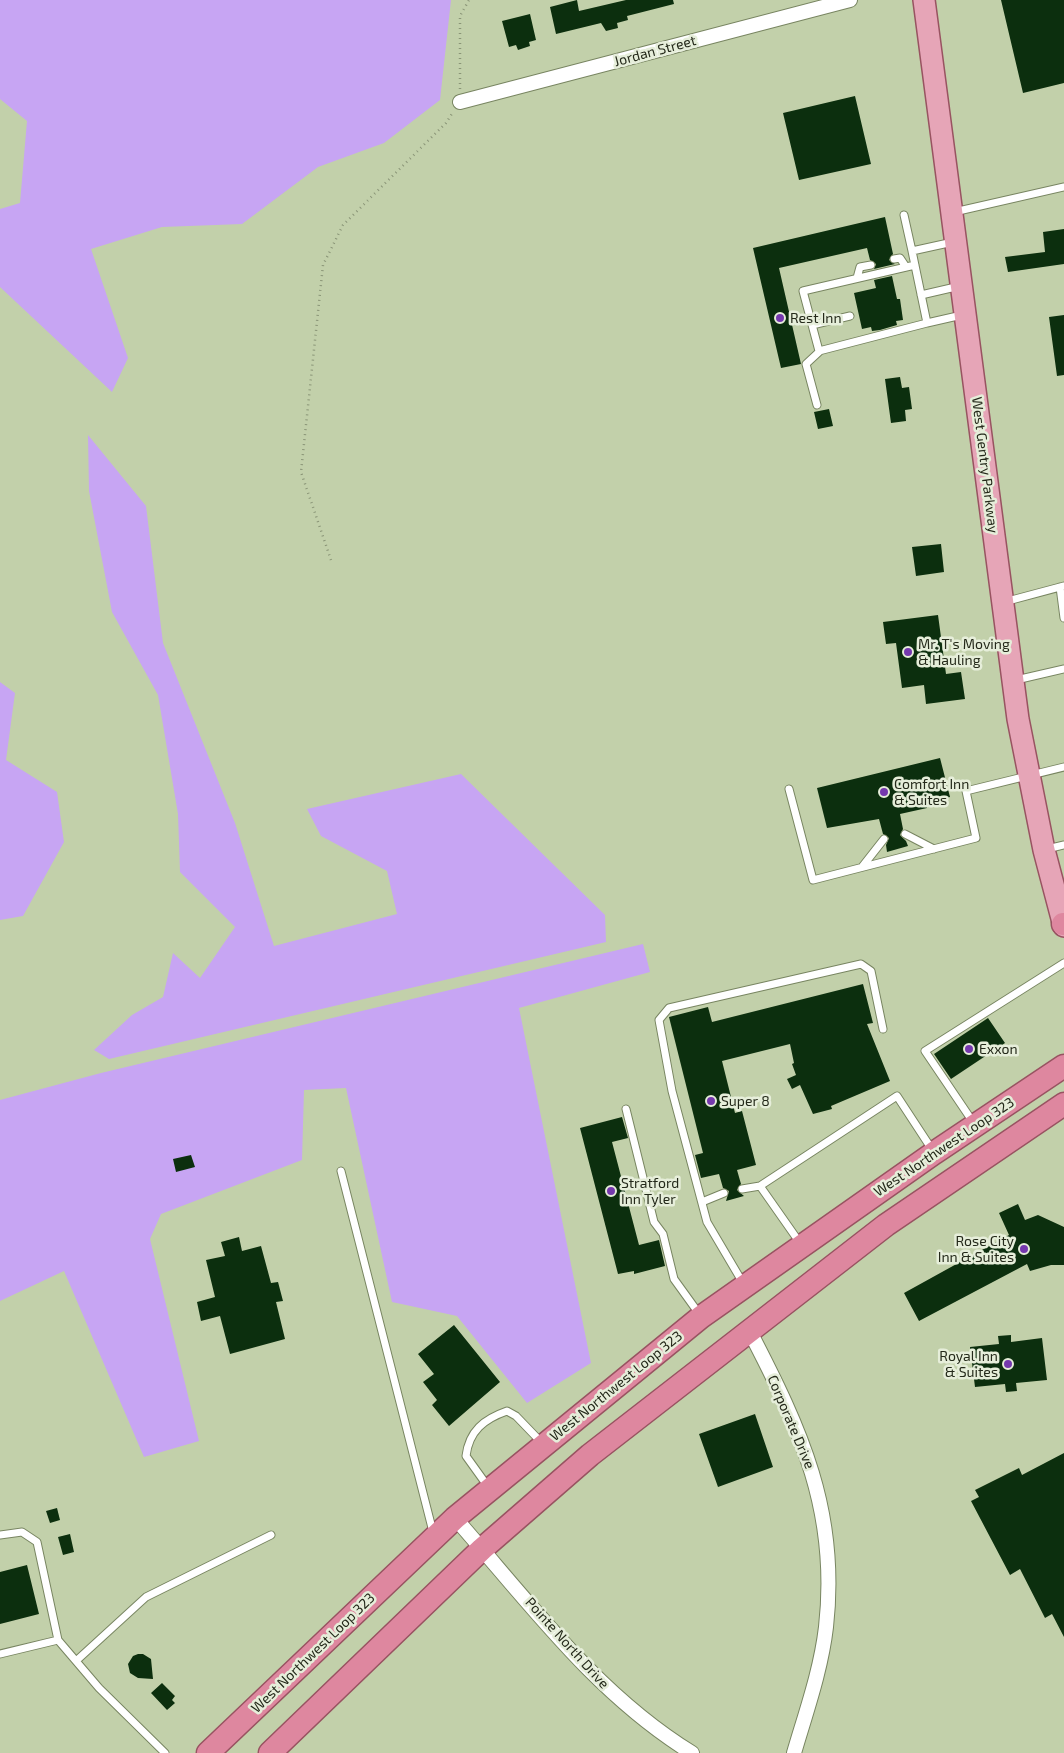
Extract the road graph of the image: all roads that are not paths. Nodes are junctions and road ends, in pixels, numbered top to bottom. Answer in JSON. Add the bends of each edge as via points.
{"nodes":[{"id":1,"x":850,"y":0,"type":"edge"},
{"id":2,"x":924,"y":0,"type":"edge"},
{"id":3,"x":460,"y":102,"type":"road end"},
{"id":4,"x":1064,"y":187,"type":"edge"},
{"id":5,"x":952,"y":213,"type":"junction"},
{"id":6,"x":904,"y":215,"type":"dead end"},
{"id":7,"x":956,"y":242,"type":"junction"},
{"id":8,"x":912,"y":251,"type":"junction"},
{"id":9,"x":894,"y":259,"type":"dead end"},
{"id":10,"x":871,"y":265,"type":"dead end"},
{"id":11,"x":915,"y":265,"type":"junction"},
{"id":12,"x":906,"y":267,"type":"junction"},
{"id":13,"x":856,"y":278,"type":"junction"},
{"id":14,"x":961,"y":286,"type":"junction"},
{"id":15,"x":921,"y":295,"type":"junction"},
{"id":16,"x":965,"y":315,"type":"junction"},
{"id":17,"x":850,"y":316,"type":"dead end"},
{"id":18,"x":927,"y":323,"type":"junction"},
{"id":19,"x":812,"y":325,"type":"junction"},
{"id":20,"x":820,"y":350,"type":"junction"},
{"id":21,"x":817,"y":405,"type":"dead end"},
{"id":22,"x":1062,"y":586,"type":"edge"},
{"id":23,"x":1003,"y":602,"type":"junction"},
{"id":24,"x":1064,"y":618,"type":"edge"},
{"id":25,"x":1064,"y":669,"type":"edge"},
{"id":26,"x":1013,"y":681,"type":"junction"},
{"id":27,"x":1064,"y":767,"type":"edge"},
{"id":28,"x":1028,"y":776,"type":"junction"},
{"id":29,"x":789,"y":789,"type":"dead end"},
{"id":30,"x":905,"y":834,"type":"dead end"},
{"id":31,"x":884,"y":839,"type":"dead end"},
{"id":32,"x":1054,"y":848,"type":"edge"},
{"id":33,"x":934,"y":849,"type":"junction"},
{"id":34,"x":862,"y":867,"type":"junction"},
{"id":35,"x":1064,"y":925,"type":"edge"},
{"id":36,"x":1064,"y":964,"type":"edge"},
{"id":37,"x":883,"y":1029,"type":"dead end"},
{"id":38,"x":1064,"y":1066,"type":"edge"},
{"id":39,"x":626,"y":1109,"type":"dead end"},
{"id":40,"x":1058,"y":1111,"type":"edge"},
{"id":41,"x":975,"y":1125,"type":"junction"},
{"id":42,"x":934,"y":1153,"type":"junction"},
{"id":43,"x":341,"y":1170,"type":"dead end"},
{"id":44,"x":760,"y":1186,"type":"junction"},
{"id":45,"x":742,"y":1189,"type":"dead end"},
{"id":46,"x":724,"y":1193,"type":"dead end"},
{"id":47,"x":702,"y":1202,"type":"junction"},
{"id":48,"x":802,"y":1245,"type":"junction"},
{"id":49,"x":744,"y":1286,"type":"junction"},
{"id":50,"x":701,"y":1317,"type":"junction"},
{"id":51,"x":749,"y":1330,"type":"junction"},
{"id":52,"x":544,"y":1445,"type":"junction"},
{"id":53,"x":490,"y":1489,"type":"junction"},
{"id":54,"x":455,"y":1518,"type":"junction"},
{"id":55,"x":272,"y":1535,"type":"dead end"},
{"id":56,"x":0,"y":1536,"type":"edge"},
{"id":57,"x":435,"y":1538,"type":"junction"},
{"id":58,"x":482,"y":1549,"type":"junction"},
{"id":59,"x":58,"y":1640,"type":"junction"},
{"id":60,"x":0,"y":1654,"type":"edge"},
{"id":61,"x":76,"y":1661,"type":"junction"},
{"id":62,"x":165,"y":1753,"type":"edge"},
{"id":63,"x":208,"y":1753,"type":"edge"},
{"id":64,"x":270,"y":1753,"type":"edge"},
{"id":65,"x":692,"y":1753,"type":"edge"},
{"id":66,"x":794,"y":1753,"type":"edge"}],
"edges":[{"from":1,"to":3,"type":"street","name":"Jordan Street"},
{"from":2,"to":5,"type":"main road","name":"West Gentry Parkway"},
{"from":4,"to":5,"type":"lane"},
{"from":5,"to":7,"type":"main road","name":"West Gentry Parkway"},
{"from":6,"to":8,"type":"lane"},
{"from":7,"to":8,"type":"lane"},
{"from":7,"to":14,"type":"main road","name":"West Gentry Parkway"},
{"from":8,"to":11,"type":"lane"},
{"from":9,"to":12,"type":"lane","via":[[900,258]]},
{"from":10,"to":13,"type":"lane","via":[[860,268]]},
{"from":11,"to":12,"type":"lane"},
{"from":11,"to":15,"type":"lane"},
{"from":12,"to":13,"type":"lane"},
{"from":13,"to":19,"type":"lane","via":[[803,291]]},
{"from":14,"to":15,"type":"lane"},
{"from":14,"to":16,"type":"main road","name":"West Gentry Parkway"},
{"from":15,"to":18,"type":"lane"},
{"from":16,"to":18,"type":"lane"},
{"from":16,"to":23,"type":"main road","name":"West Gentry Parkway"},
{"from":17,"to":19,"type":"lane"},
{"from":18,"to":20,"type":"lane"},
{"from":19,"to":20,"type":"lane"},
{"from":20,"to":21,"type":"lane","via":[[806,364]]},
{"from":22,"to":23,"type":"lane"},
{"from":22,"to":24,"type":"lane"},
{"from":23,"to":26,"type":"main road","name":"West Gentry Parkway"},
{"from":25,"to":26,"type":"lane"},
{"from":26,"to":28,"type":"main road","name":"West Gentry Parkway"},
{"from":27,"to":28,"type":"lane"},
{"from":28,"to":32,"type":"main road","name":"West Gentry Parkway"},
{"from":28,"to":33,"type":"lane","via":[[966,790],[976,838]]},
{"from":29,"to":34,"type":"lane","via":[[813,880]]},
{"from":30,"to":33,"type":"lane"},
{"from":31,"to":34,"type":"lane"},
{"from":32,"to":35,"type":"main road","name":"West Gentry Parkway"},
{"from":33,"to":34,"type":"lane"},
{"from":36,"to":41,"type":"lane","via":[[925,1051]]},
{"from":37,"to":47,"type":"lane","via":[[870,971],[861,964],[669,1008],[659,1020],[672,1091]]},
{"from":38,"to":41,"type":"highway","name":"West Northwest Loop 323"},
{"from":39,"to":50,"type":"lane","via":[[654,1222],[663,1234],[674,1279]]},
{"from":40,"to":51,"type":"highway","via":[[886,1226]]},
{"from":41,"to":42,"type":"highway","name":"West Northwest Loop 323"},
{"from":42,"to":44,"type":"lane","via":[[897,1096]]},
{"from":42,"to":48,"type":"highway","name":"West Northwest Loop 323"},
{"from":43,"to":57,"type":"lane"},
{"from":44,"to":45,"type":"lane"},
{"from":44,"to":48,"type":"lane"},
{"from":46,"to":47,"type":"lane"},
{"from":47,"to":49,"type":"lane","via":[[707,1222]]},
{"from":48,"to":49,"type":"highway","name":"West Northwest Loop 323"},
{"from":49,"to":50,"type":"highway","name":"West Northwest Loop 323"},
{"from":50,"to":52,"type":"highway","name":"West Northwest Loop 323"},
{"from":51,"to":58,"type":"highway","via":[[590,1456]]},
{"from":51,"to":66,"type":"street","name":"Corporate Drive","via":[[803,1443],[818,1493],[827,1542],[826,1628]]},
{"from":52,"to":53,"type":"highway","name":"West Northwest Loop 323"},
{"from":52,"to":53,"type":"lane","via":[[507,1411],[494,1416],[471,1434],[466,1456]]},
{"from":53,"to":54,"type":"highway","name":"West Northwest Loop 323"},
{"from":54,"to":57,"type":"highway","name":"West Northwest Loop 323"},
{"from":54,"to":58,"type":"street","name":"Pointe North Drive"},
{"from":55,"to":61,"type":"lane","via":[[146,1597]]},
{"from":56,"to":59,"type":"lane","via":[[22,1532],[38,1542]]},
{"from":57,"to":63,"type":"highway","name":"West Northwest Loop 323"},
{"from":58,"to":64,"type":"highway"},
{"from":58,"to":65,"type":"street","name":"Pointe North Drive","via":[[587,1669],[649,1725]]},
{"from":59,"to":60,"type":"lane"},
{"from":59,"to":61,"type":"lane"},
{"from":61,"to":62,"type":"lane"}]}
